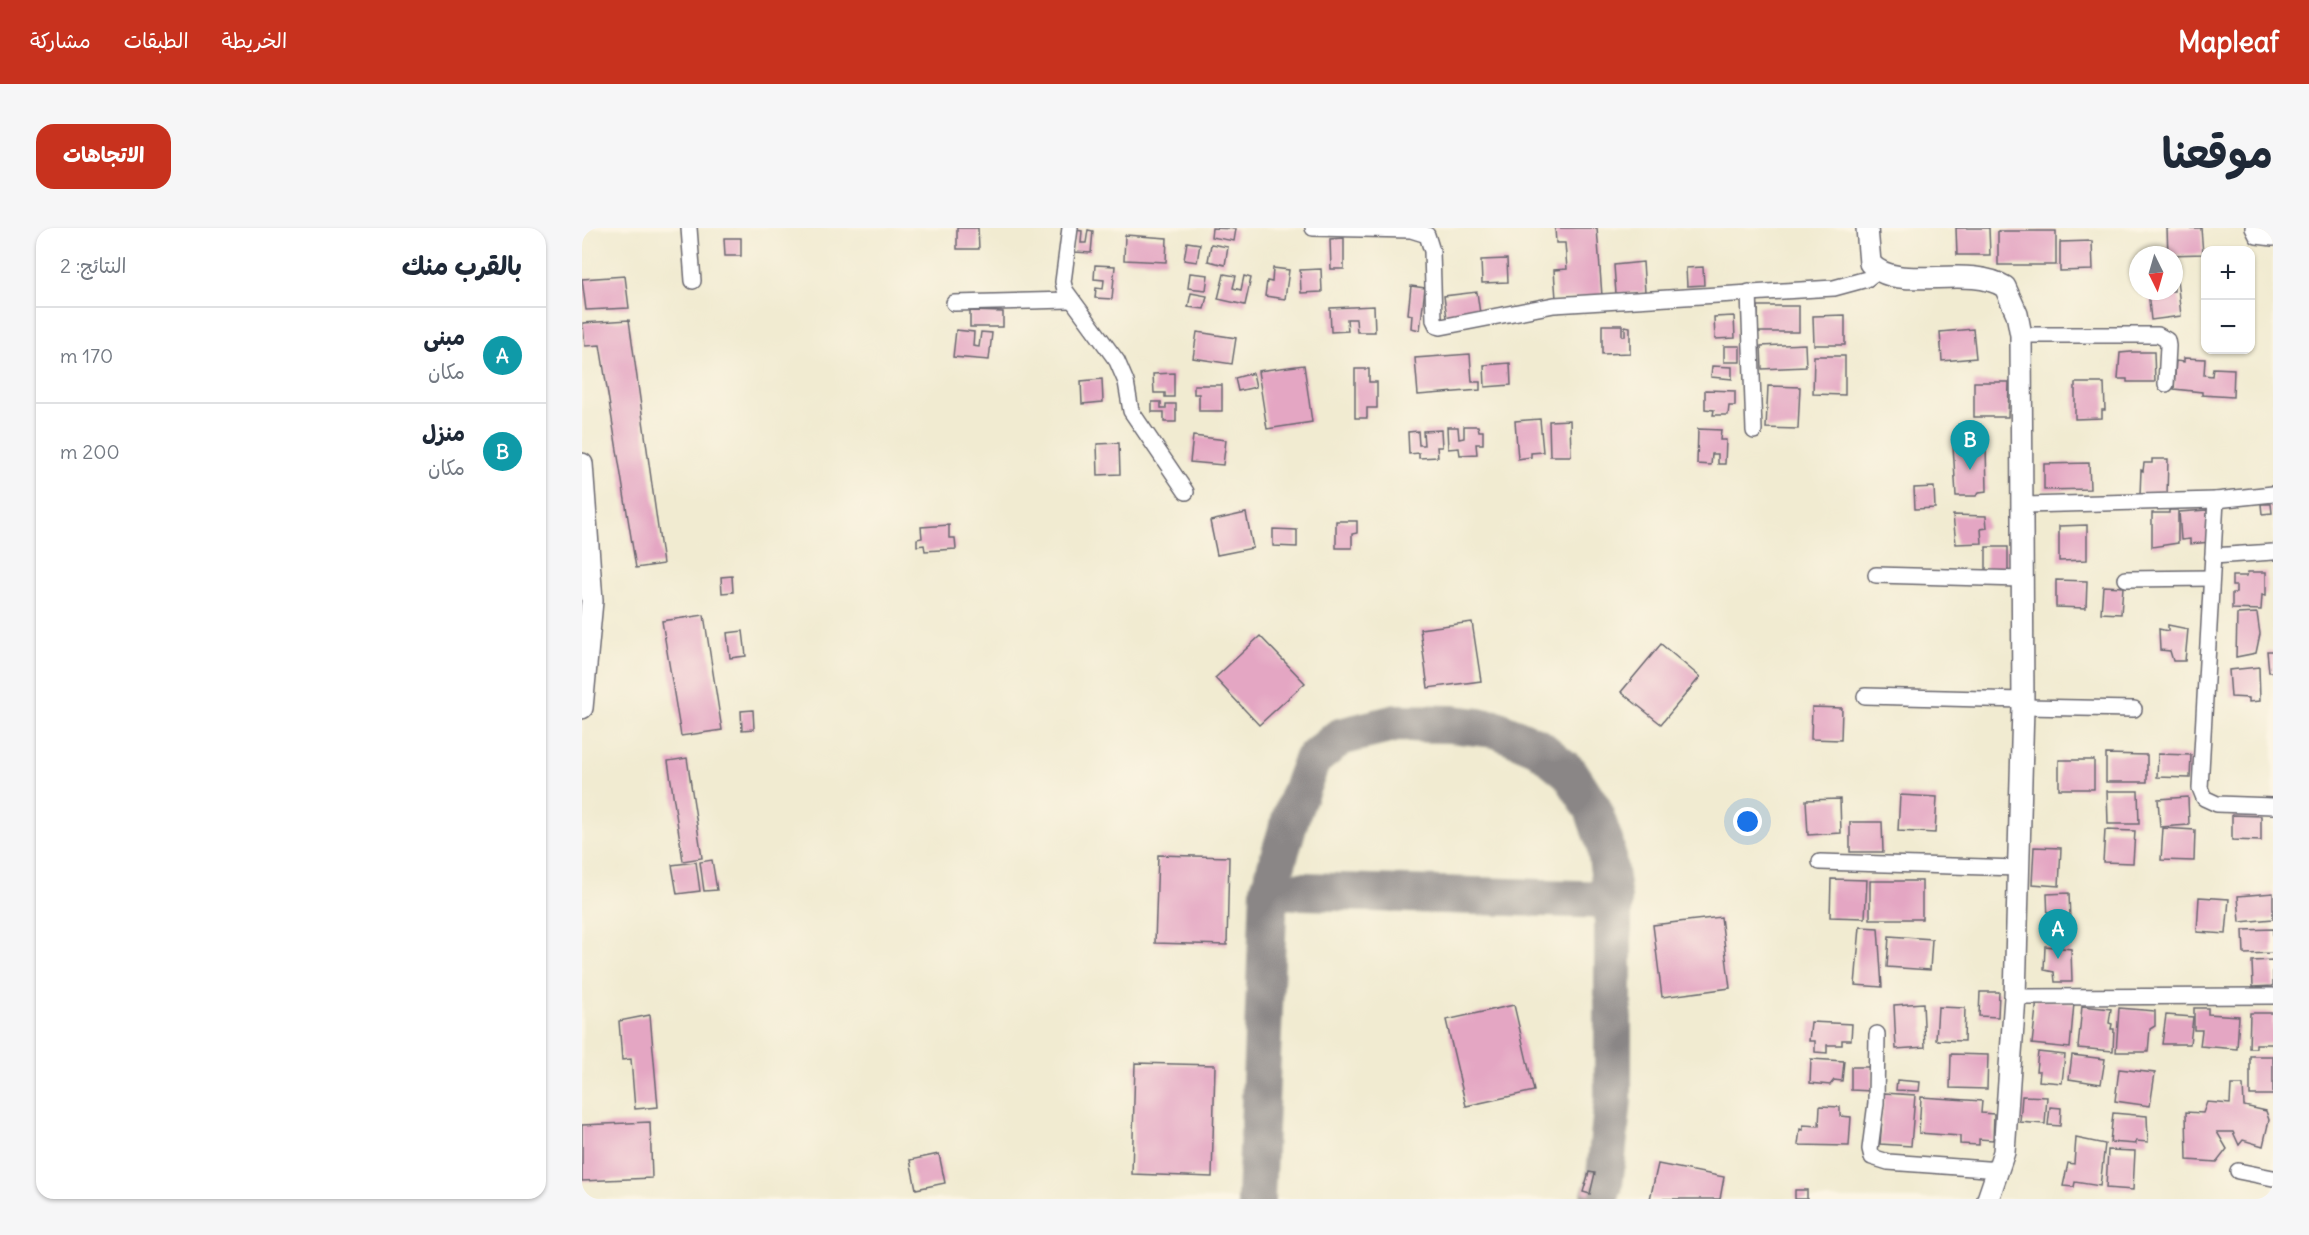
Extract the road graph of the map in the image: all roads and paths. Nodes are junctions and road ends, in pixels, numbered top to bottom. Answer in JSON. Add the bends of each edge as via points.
{"nodes":[{"id":1,"x":689,"y":228,"type":"edge"},
{"id":2,"x":1070,"y":228,"type":"edge"},
{"id":3,"x":1313,"y":228,"type":"edge"},
{"id":4,"x":1867,"y":228,"type":"edge"},
{"id":5,"x":2253,"y":228,"type":"edge"},
{"id":6,"x":2273,"y":238,"type":"edge"},
{"id":7,"x":1877,"y":271,"type":"junction"},
{"id":8,"x":693,"y":281,"type":"dead end"},
{"id":9,"x":1749,"y":292,"type":"junction"},
{"id":10,"x":1070,"y":300,"type":"junction"},
{"id":11,"x":954,"y":303,"type":"dead end"},
{"id":12,"x":2021,"y":335,"type":"junction"},
{"id":13,"x":2166,"y":384,"type":"dead end"},
{"id":14,"x":1754,"y":431,"type":"dead end"},
{"id":15,"x":582,"y":465,"type":"edge"},
{"id":16,"x":1186,"y":492,"type":"dead end"},
{"id":17,"x":2273,"y":494,"type":"edge"},
{"id":18,"x":2216,"y":500,"type":"junction"},
{"id":19,"x":2022,"y":505,"type":"junction"},
{"id":20,"x":2273,"y":552,"type":"edge"},
{"id":21,"x":2212,"y":556,"type":"junction"},
{"id":22,"x":1876,"y":575,"type":"dead end"},
{"id":23,"x":2211,"y":578,"type":"junction"},
{"id":24,"x":2021,"y":579,"type":"junction"},
{"id":25,"x":2126,"y":579,"type":"dead end"},
{"id":26,"x":1865,"y":696,"type":"dead end"},
{"id":27,"x":2023,"y":704,"type":"junction"},
{"id":28,"x":582,"y":708,"type":"edge"},
{"id":29,"x":2134,"y":709,"type":"dead end"},
{"id":30,"x":2273,"y":806,"type":"edge"},
{"id":31,"x":1820,"y":862,"type":"dead end"},
{"id":32,"x":2018,"y":868,"type":"junction"},
{"id":33,"x":2273,"y":996,"type":"edge"},
{"id":34,"x":2015,"y":997,"type":"junction"},
{"id":35,"x":1877,"y":1034,"type":"dead end"},
{"id":36,"x":2000,"y":1170,"type":"junction"},
{"id":37,"x":2238,"y":1171,"type":"dead end"},
{"id":38,"x":2273,"y":1178,"type":"edge"},
{"id":39,"x":1988,"y":1199,"type":"edge"}],
"edges":[{"from":1,"to":8,"type":"street"},
{"from":2,"to":10,"type":"street","via":[[1063,282]]},
{"from":3,"to":9,"type":"street","via":[[1411,230],[1427,235],[1432,251],[1434,320],[1442,327],[1554,305]]},
{"from":4,"to":7,"type":"main road","via":[[1868,257]]},
{"from":5,"to":6,"type":"street","via":[[2257,236]]},
{"from":7,"to":9,"type":"street","via":[[1867,279],[1842,287]]},
{"from":7,"to":12,"type":"main road","via":[[1891,277],[1993,280],[2009,292]]},
{"from":9,"to":14,"type":"street"},
{"from":10,"to":11,"type":"street"},
{"from":10,"to":16,"type":"street","via":[[1117,361],[1126,382],[1131,411]]},
{"from":12,"to":13,"type":"street","via":[[2158,335],[2167,340],[2168,346]]},
{"from":12,"to":19,"type":"main road"},
{"from":15,"to":28,"type":"main road","via":[[592,601]]},
{"from":17,"to":18,"type":"street"},
{"from":18,"to":19,"type":"street"},
{"from":18,"to":21,"type":"street"},
{"from":19,"to":24,"type":"main road"},
{"from":20,"to":21,"type":"street"},
{"from":21,"to":23,"type":"street"},
{"from":22,"to":24,"type":"street"},
{"from":23,"to":25,"type":"street"},
{"from":23,"to":30,"type":"street","via":[[2200,788],[2204,798],[2217,804]]},
{"from":24,"to":27,"type":"main road"},
{"from":26,"to":27,"type":"street"},
{"from":27,"to":29,"type":"street"},
{"from":27,"to":32,"type":"main road"},
{"from":31,"to":32,"type":"street"},
{"from":32,"to":34,"type":"main road"},
{"from":33,"to":34,"type":"street"},
{"from":34,"to":36,"type":"main road","via":[[2009,1113]]},
{"from":35,"to":36,"type":"street","via":[[1872,1157],[1888,1162]]},
{"from":36,"to":39,"type":"main road"},
{"from":37,"to":38,"type":"street"}]}
